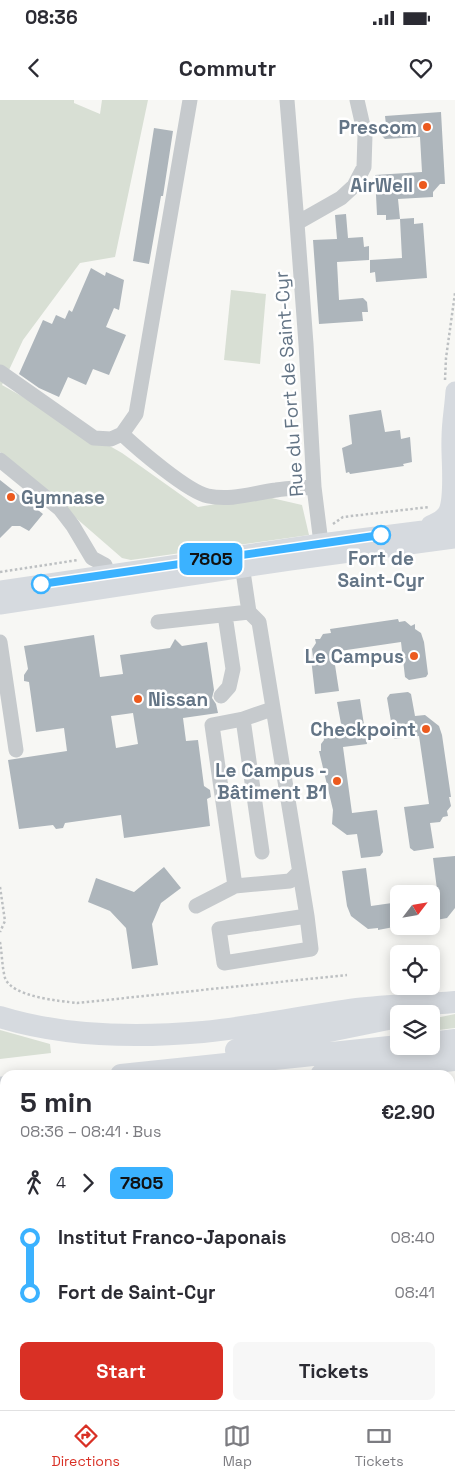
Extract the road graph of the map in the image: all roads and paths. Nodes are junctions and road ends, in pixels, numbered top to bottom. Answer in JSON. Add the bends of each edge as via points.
{"nodes":[{"id":1,"x":190,"y":100,"type":"edge"},
{"id":2,"x":287,"y":100,"type":"edge"},
{"id":3,"x":356,"y":100,"type":"edge"},
{"id":4,"x":297,"y":223,"type":"junction"},
{"id":5,"x":0,"y":372,"type":"edge"},
{"id":6,"x":455,"y":391,"type":"edge"},
{"id":7,"x":122,"y":434,"type":"junction"},
{"id":8,"x":0,"y":460,"type":"edge"},
{"id":9,"x":314,"y":487,"type":"junction"},
{"id":10,"x":436,"y":506,"type":"dead end"},
{"id":11,"x":343,"y":517,"type":"dead end"},
{"id":12,"x":455,"y":521,"type":"edge"},
{"id":13,"x":415,"y":530,"type":"junction"},
{"id":14,"x":455,"y":539,"type":"edge"},
{"id":15,"x":322,"y":542,"type":"junction"},
{"id":16,"x":241,"y":562,"type":"junction"},
{"id":17,"x":88,"y":571,"type":"junction"},
{"id":18,"x":0,"y":572,"type":"edge"},
{"id":19,"x":110,"y":581,"type":"junction"},
{"id":20,"x":0,"y":590,"type":"edge"},
{"id":21,"x":0,"y":605,"type":"edge"},
{"id":22,"x":249,"y":612,"type":"junction"},
{"id":23,"x":225,"y":615,"type":"junction"},
{"id":24,"x":158,"y":622,"type":"dead end"},
{"id":25,"x":0,"y":642,"type":"edge"},
{"id":26,"x":221,"y":696,"type":"dead end"},
{"id":27,"x":272,"y":708,"type":"junction"},
{"id":28,"x":243,"y":719,"type":"junction"},
{"id":29,"x":16,"y":750,"type":"dead end"},
{"id":30,"x":262,"y":852,"type":"dead end"},
{"id":31,"x":299,"y":872,"type":"junction"},
{"id":32,"x":235,"y":886,"type":"junction"},
{"id":33,"x":0,"y":887,"type":"edge"},
{"id":34,"x":196,"y":906,"type":"dead end"},
{"id":35,"x":307,"y":916,"type":"junction"},
{"id":36,"x":0,"y":932,"type":"edge"},
{"id":37,"x":0,"y":942,"type":"edge"},
{"id":38,"x":347,"y":975,"type":"dead end"},
{"id":39,"x":451,"y":1002,"type":"edge"},
{"id":40,"x":0,"y":1017,"type":"edge"},
{"id":41,"x":390,"y":1019,"type":"edge"},
{"id":42,"x":455,"y":1040,"type":"edge"},
{"id":43,"x":440,"y":1042,"type":"edge"},
{"id":44,"x":390,"y":1047,"type":"edge"},
{"id":45,"x":455,"y":1060,"type":"edge"},
{"id":46,"x":207,"y":1066,"type":"junction"},
{"id":47,"x":169,"y":1070,"type":"edge"},
{"id":48,"x":366,"y":1070,"type":"edge"}],
"edges":[{"from":1,"to":7,"type":"street","via":[[136,414]]},
{"from":2,"to":4,"type":"street","name":"Rue du Fort de Saint-Cyr"},
{"from":3,"to":4,"type":"street","via":[[365,135],[364,167],[354,186],[341,198]]},
{"from":4,"to":9,"type":"street","name":"Rue du Fort de Saint-Cyr"},
{"from":5,"to":7,"type":"street","via":[[94,438],[110,439]]},
{"from":6,"to":13,"type":"main road","via":[[448,511],[438,522]]},
{"from":7,"to":9,"type":"street","via":[[187,485],[207,496],[238,498],[277,489]]},
{"from":8,"to":17,"type":"street","via":[[60,509],[73,526]]},
{"from":9,"to":15,"type":"street","name":"Rue du Fort de Saint-Cyr"},
{"from":10,"to":11,"type":"path"},
{"from":12,"to":13,"type":"main road","via":[[439,528]]},
{"from":13,"to":15,"type":"main road"},
{"from":14,"to":16,"type":"main road"},
{"from":15,"to":16,"type":"main road"},
{"from":16,"to":19,"type":"main road"},
{"from":16,"to":22,"type":"street"},
{"from":17,"to":18,"type":"path"},
{"from":17,"to":19,"type":"main road"},
{"from":17,"to":19,"type":"street","via":[[105,565]]},
{"from":17,"to":20,"type":"main road"},
{"from":17,"to":21,"type":"main road"},
{"from":22,"to":23,"type":"street"},
{"from":22,"to":27,"type":"street","via":[[259,622]]},
{"from":23,"to":24,"type":"street"},
{"from":23,"to":26,"type":"street","via":[[233,668],[229,687]]},
{"from":25,"to":29,"type":"street"},
{"from":27,"to":28,"type":"street"},
{"from":27,"to":31,"type":"street"},
{"from":28,"to":30,"type":"street"},
{"from":28,"to":32,"type":"street","via":[[212,724]]},
{"from":31,"to":32,"type":"street","via":[[290,881]]},
{"from":31,"to":35,"type":"street"},
{"from":32,"to":34,"type":"street"},
{"from":33,"to":36,"type":"path","via":[[5,921]]},
{"from":35,"to":35,"type":"street","via":[[311,949],[224,963],[219,930]]},
{"from":37,"to":38,"type":"path","via":[[6,979],[17,990],[45,999],[78,1003]]},
{"from":39,"to":40,"type":"highway","via":[[358,1009],[212,1031],[156,1035],[76,1032]]},
{"from":41,"to":46,"type":"highway","via":[[231,1051]]},
{"from":42,"to":43,"type":"highway"},
{"from":44,"to":46,"type":"highway"},
{"from":45,"to":48,"type":"highway"},
{"from":46,"to":47,"type":"highway"}]}
